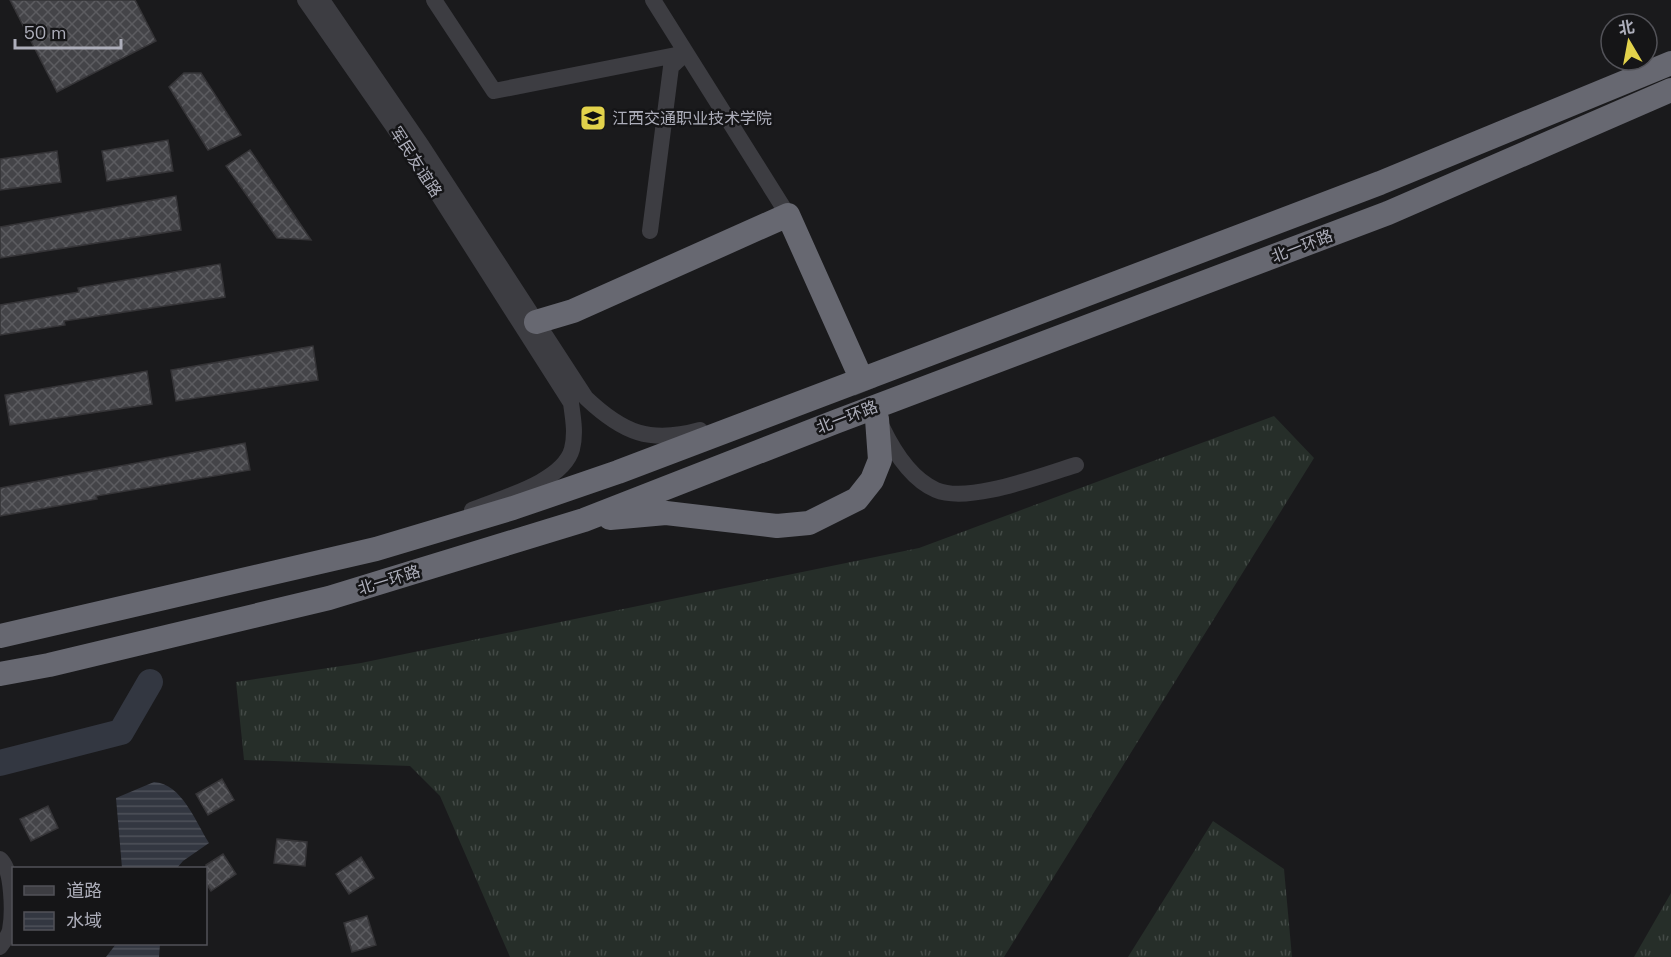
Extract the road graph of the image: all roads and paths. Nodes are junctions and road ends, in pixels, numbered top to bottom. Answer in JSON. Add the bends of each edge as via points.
{"nodes":[{"id":1,"x":305,"y":0,"type":"edge"},
{"id":2,"x":321,"y":0,"type":"edge"},
{"id":3,"x":434,"y":0,"type":"edge"},
{"id":4,"x":653,"y":0,"type":"edge"},
{"id":5,"x":686,"y":53,"type":"junction"},
{"id":6,"x":1671,"y":63,"type":"edge"},
{"id":7,"x":1671,"y":90,"type":"edge"},
{"id":8,"x":788,"y":215,"type":"junction"},
{"id":9,"x":650,"y":231,"type":"dead end"},
{"id":10,"x":529,"y":325,"type":"junction"},
{"id":11,"x":857,"y":369,"type":"tunnel mouth"},
{"id":12,"x":825,"y":396,"type":"junction"},
{"id":13,"x":877,"y":419,"type":"joint"},
{"id":14,"x":1076,"y":465,"type":"dead end"},
{"id":15,"x":584,"y":520,"type":"junction"},
{"id":16,"x":376,"y":549,"type":"junction"},
{"id":17,"x":0,"y":636,"type":"edge"},
{"id":18,"x":0,"y":674,"type":"edge"},
{"id":19,"x":0,"y":859,"type":"edge"},
{"id":20,"x":0,"y":947,"type":"edge"}],
"edges":[{"from":1,"to":10,"type":"street","name":"军民友谊路"},
{"from":2,"to":10,"type":"street","name":"军民友谊路","via":[[422,146]]},
{"from":3,"to":5,"type":"street","via":[[494,91]]},
{"from":4,"to":5,"type":"street"},
{"from":5,"to":8,"type":"street"},
{"from":5,"to":9,"type":"street","via":[[671,67]]},
{"from":6,"to":12,"type":"highway","name":"北一环路","via":[[1380,183]]},
{"from":7,"to":15,"type":"highway","name":"北一环路","via":[[1388,213]]},
{"from":8,"to":10,"type":"highway","via":[[573,310]]},
{"from":8,"to":11,"type":"highway"},
{"from":10,"to":12,"type":"street","via":[[586,398],[609,420],[628,431],[682,435]]},
{"from":10,"to":16,"type":"street","via":[[571,403],[575,429],[572,450],[565,463],[541,482]]},
{"from":12,"to":16,"type":"highway","name":"北一环路","via":[[513,508]]},
{"from":13,"to":14,"type":"street","via":[[893,450],[938,491],[973,492]]},
{"from":13,"to":15,"type":"highway","via":[[880,460],[872,480],[857,499],[809,523],[777,526],[666,513]]},
{"from":15,"to":18,"type":"highway","name":"北一环路","via":[[329,598]]},
{"from":16,"to":17,"type":"highway","name":"北一环路"},
{"from":19,"to":20,"type":"street","via":[[10,881],[11,904],[10,932]]}]}
